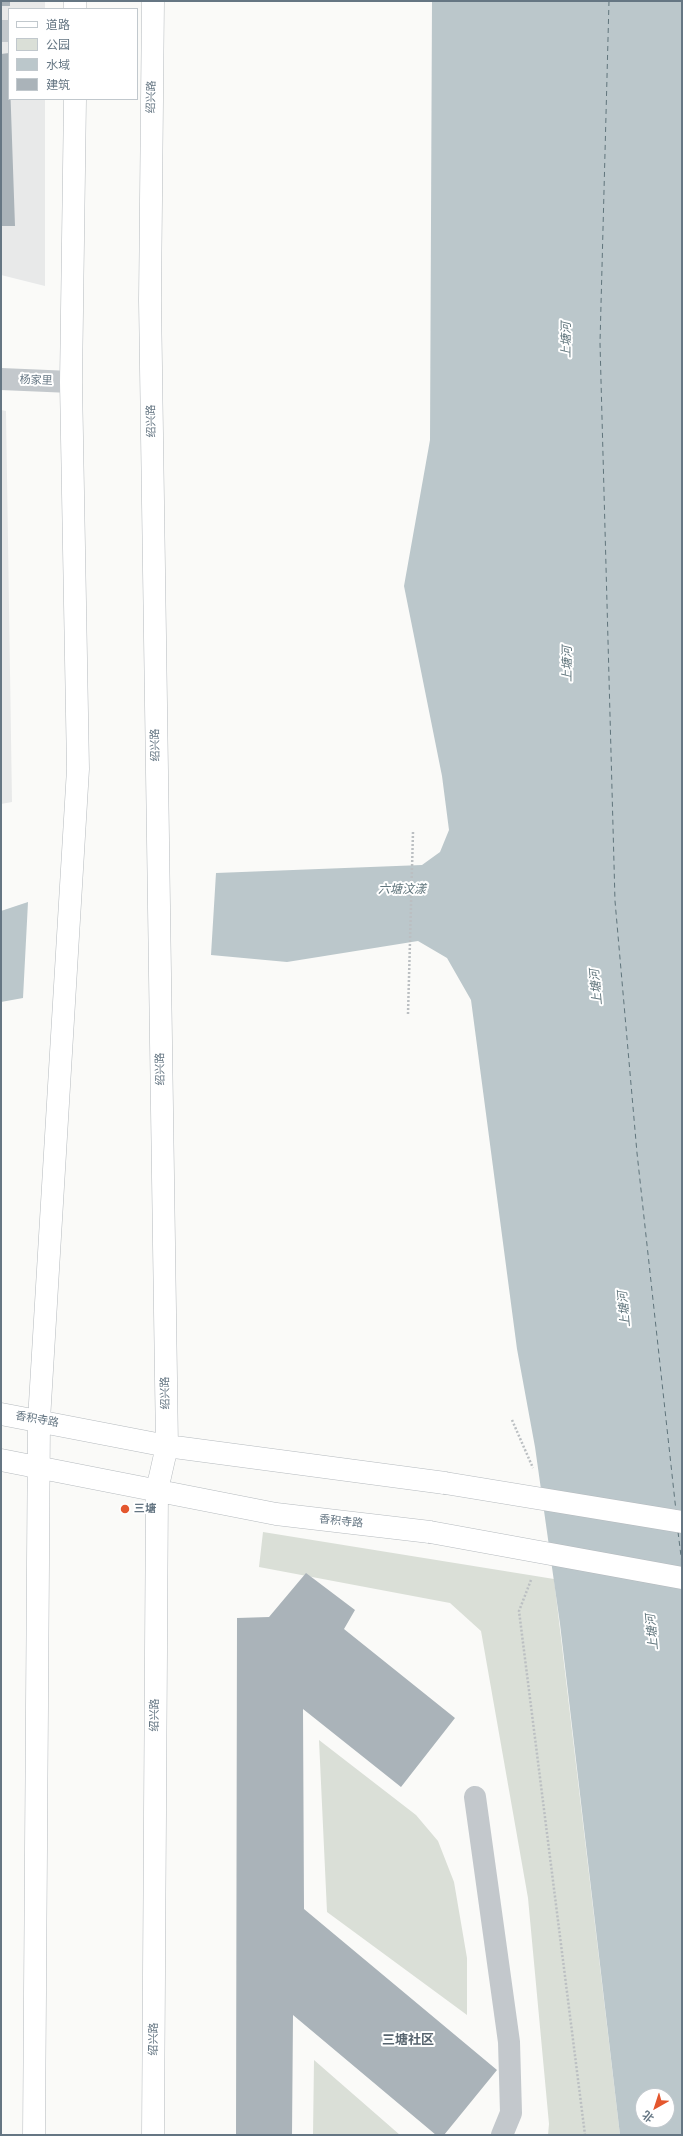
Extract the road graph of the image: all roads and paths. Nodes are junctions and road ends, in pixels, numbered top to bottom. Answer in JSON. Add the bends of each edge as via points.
{"nodes":[{"id":1,"x":153,"y":1,"type":"edge"},
{"id":2,"x":74,"y":100,"type":"edge"},
{"id":3,"x":1,"y":379,"type":"edge"},
{"id":4,"x":72,"y":382,"type":"junction"},
{"id":5,"x":413,"y":832,"type":"dead end"},
{"id":6,"x":408,"y":1014,"type":"dead end"},
{"id":7,"x":1,"y":1414,"type":"edge"},
{"id":8,"x":39,"y":1420,"type":"junction"},
{"id":9,"x":512,"y":1420,"type":"dead end"},
{"id":10,"x":167,"y":1446,"type":"junction"},
{"id":11,"x":1,"y":1460,"type":"edge"},
{"id":12,"x":39,"y":1466,"type":"junction"},
{"id":13,"x":534,"y":1475,"type":"dead end"},
{"id":14,"x":157,"y":1490,"type":"junction"},
{"id":15,"x":682,"y":1522,"type":"edge"},
{"id":16,"x":532,"y":1578,"type":"dead end"},
{"id":17,"x":682,"y":1578,"type":"edge"},
{"id":18,"x":475,"y":1796,"type":"dead end"},
{"id":19,"x":34,"y":2135,"type":"edge"},
{"id":20,"x":153,"y":2135,"type":"edge"},
{"id":21,"x":502,"y":2135,"type":"edge"},
{"id":22,"x":585,"y":2135,"type":"edge"}],
"edges":[{"from":1,"to":10,"type":"main road","name":"绍兴路","via":[[150,300]]},
{"from":2,"to":4,"type":"main road"},
{"from":3,"to":4,"type":"street","name":"杨家里"},
{"from":4,"to":8,"type":"main road","via":[[78,769]]},
{"from":5,"to":6,"type":"path"},
{"from":7,"to":8,"type":"main road","name":"香积寺路"},
{"from":8,"to":10,"type":"main road","name":"香积寺路"},
{"from":8,"to":12,"type":"main road"},
{"from":9,"to":13,"type":"path","via":[[533,1467]]},
{"from":10,"to":14,"type":"main road","name":"绍兴路"},
{"from":10,"to":15,"type":"main road","name":"香积寺路","bridge":true,"via":[[445,1483]]},
{"from":11,"to":12,"type":"main road","name":"香积寺路"},
{"from":12,"to":14,"type":"main road","name":"香积寺路"},
{"from":12,"to":19,"type":"main road"},
{"from":14,"to":17,"type":"main road","name":"香积寺路","bridge":true,"via":[[276,1514],[430,1532]]},
{"from":14,"to":20,"type":"main road","name":"绍兴路"},
{"from":16,"to":22,"type":"path","via":[[519,1611]]},
{"from":18,"to":21,"type":"street","via":[[509,2042],[511,2114]]}]}
